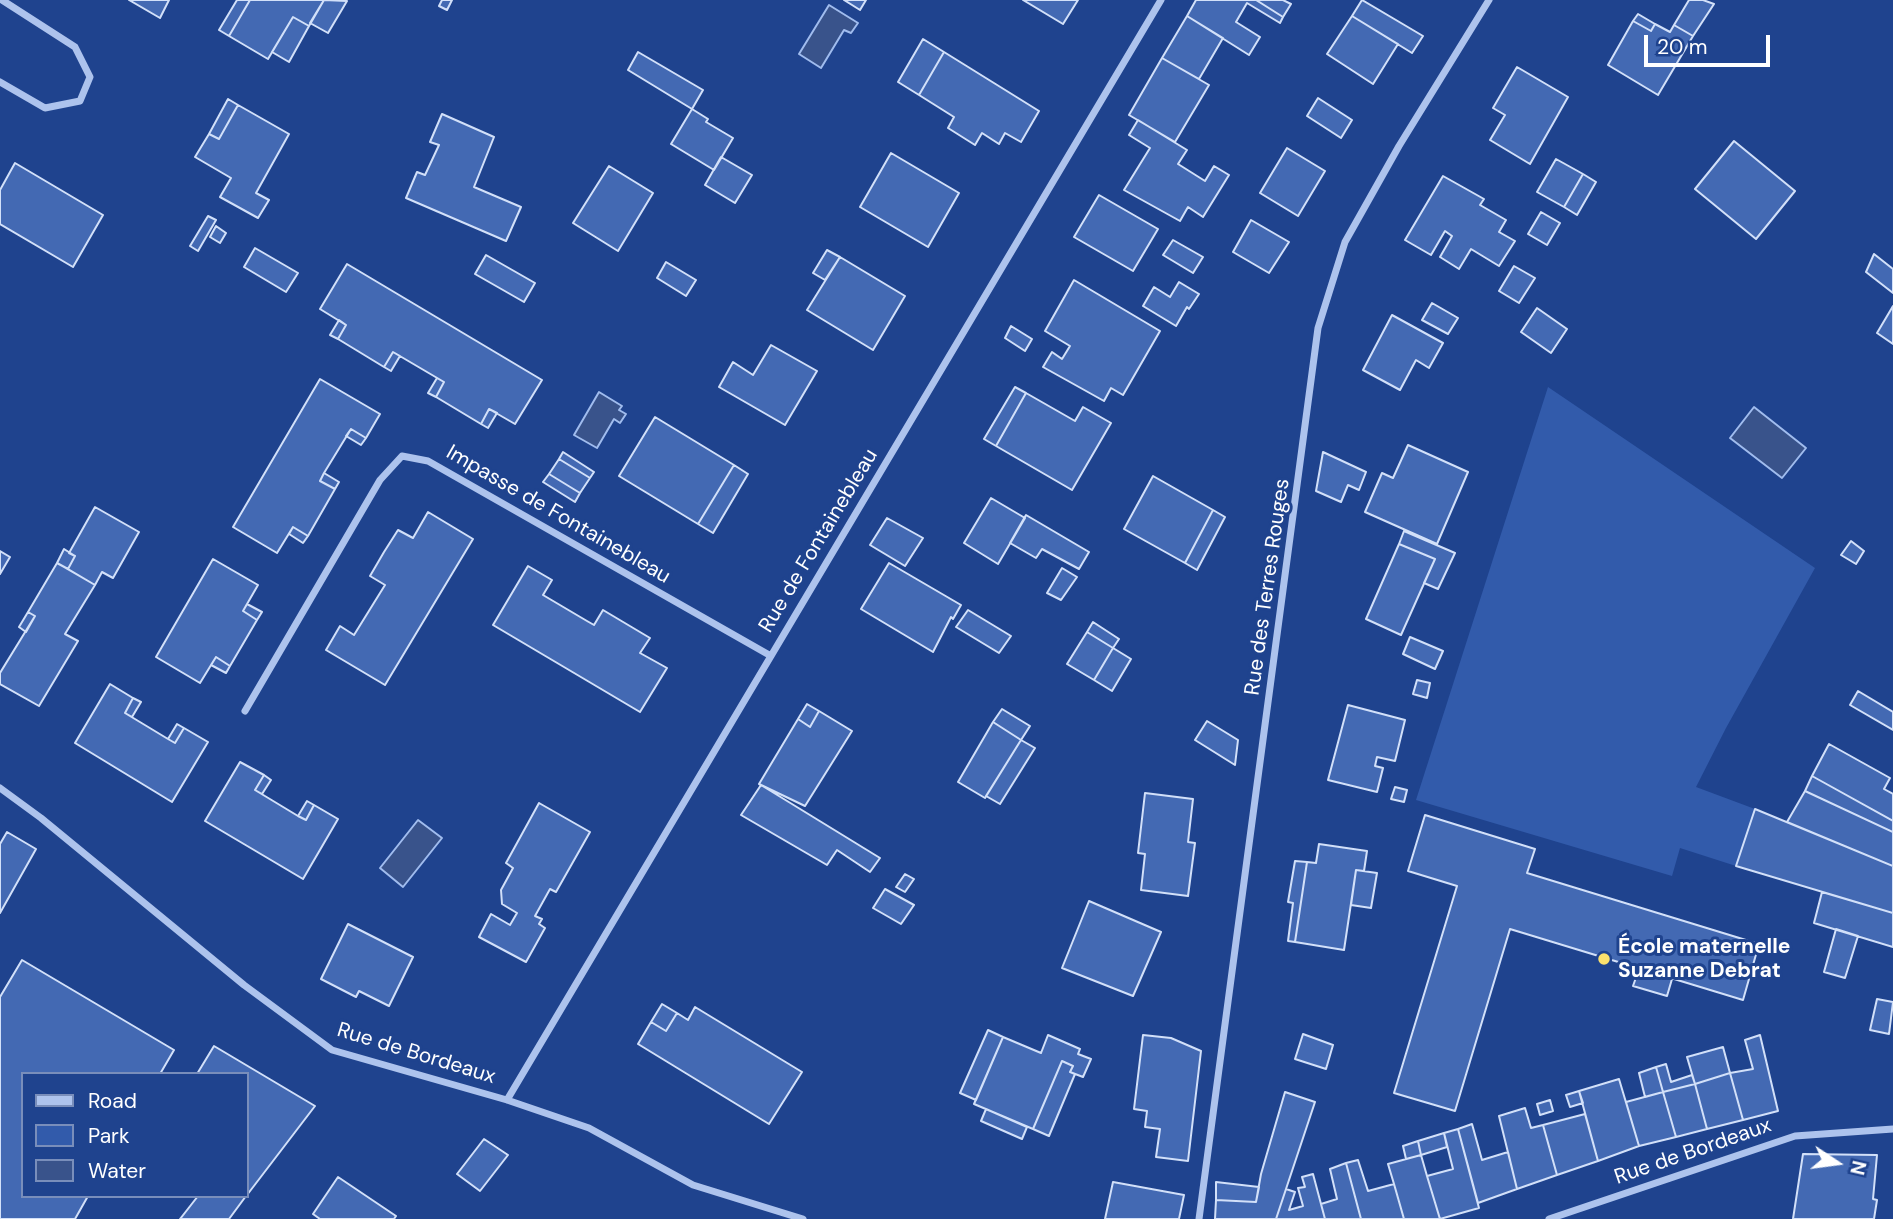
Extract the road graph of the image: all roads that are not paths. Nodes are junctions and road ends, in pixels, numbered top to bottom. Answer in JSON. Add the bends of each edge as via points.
{"nodes":[{"id":1,"x":2,"y":0,"type":"edge"},
{"id":2,"x":1161,"y":0,"type":"edge"},
{"id":3,"x":1489,"y":0,"type":"edge"},
{"id":4,"x":0,"y":82,"type":"edge"},
{"id":5,"x":771,"y":656,"type":"junction"},
{"id":6,"x":245,"y":711,"type":"dead end"},
{"id":7,"x":0,"y":788,"type":"edge"},
{"id":8,"x":507,"y":1100,"type":"junction"},
{"id":9,"x":1893,"y":1129,"type":"edge"},
{"id":10,"x":803,"y":1219,"type":"edge"},
{"id":11,"x":1199,"y":1219,"type":"edge"},
{"id":12,"x":1549,"y":1219,"type":"edge"}],
"edges":[{"from":1,"to":4,"type":"street","via":[[75,47],[90,77],[80,101],[44,108]]},
{"from":2,"to":5,"type":"street","name":"Rue de Fontainebleau"},
{"from":3,"to":11,"type":"street","name":"Rue des Terres Rouges","via":[[1345,242],[1318,328]]},
{"from":5,"to":6,"type":"street","name":"Impasse de Fontainebleau","via":[[428,461],[402,456],[380,480]]},
{"from":5,"to":8,"type":"street","name":"Rue de Fontainebleau"},
{"from":7,"to":8,"type":"street","name":"Rue de Bordeaux","via":[[243,985],[332,1050]]},
{"from":8,"to":10,"type":"street","name":"Rue de Bordeaux","via":[[589,1128],[693,1185]]},
{"from":9,"to":12,"type":"street","name":"Rue de Bordeaux","via":[[1795,1136]]}]}
